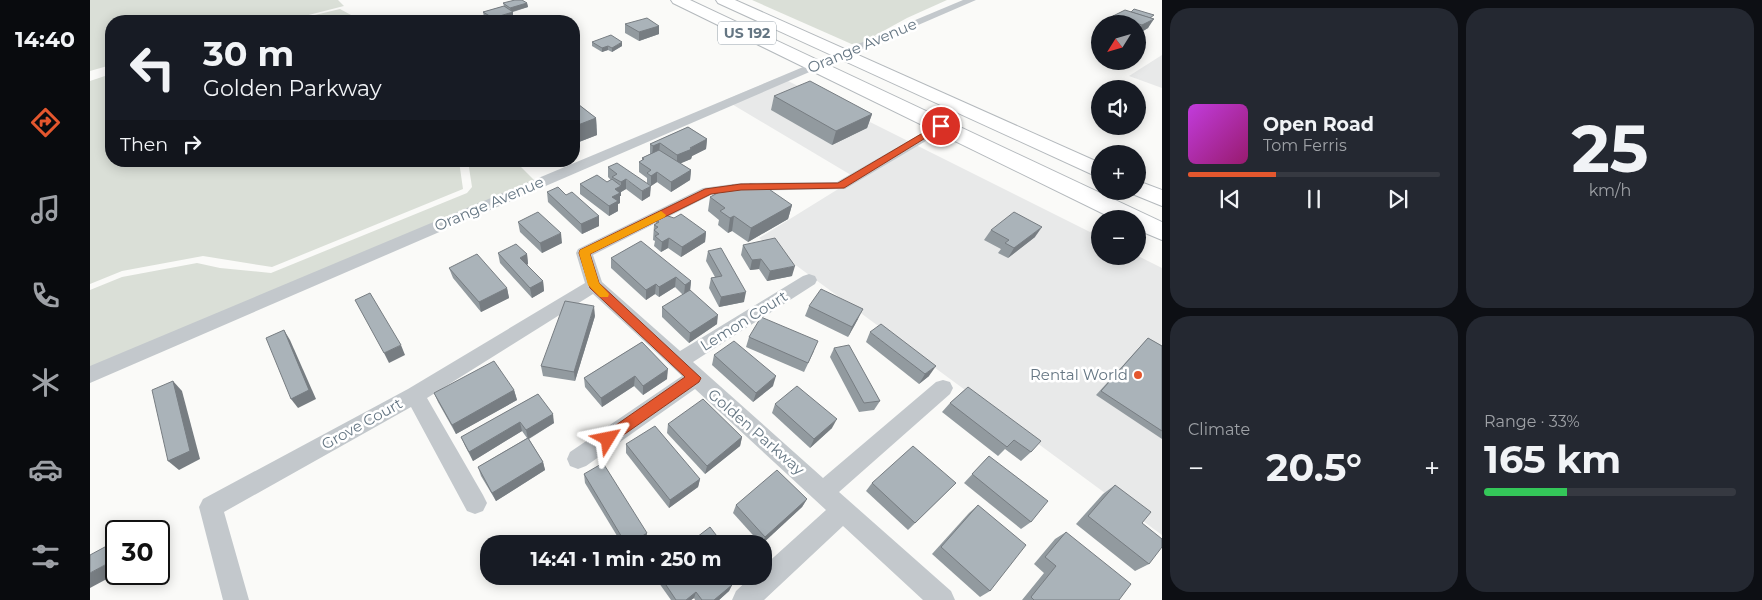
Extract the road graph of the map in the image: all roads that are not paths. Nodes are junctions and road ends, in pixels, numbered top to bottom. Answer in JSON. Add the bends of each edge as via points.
{"nodes":[{"id":1,"x":678,"y":0,"type":"edge"},
{"id":2,"x":723,"y":0,"type":"edge"},
{"id":3,"x":971,"y":0,"type":"edge"},
{"id":4,"x":844,"y":54,"type":"junction"},
{"id":5,"x":816,"y":66,"type":"junction"},
{"id":6,"x":941,"y":126,"type":"junction"},
{"id":7,"x":580,"y":166,"type":"edge"},
{"id":8,"x":1091,"y":166,"type":"edge"},
{"id":9,"x":579,"y":167,"type":"edge"},
{"id":10,"x":1146,"y":192,"type":"edge"},
{"id":11,"x":1162,"y":199,"type":"edge"},
{"id":12,"x":1115,"y":210,"type":"edge"},
{"id":13,"x":1146,"y":224,"type":"edge"},
{"id":14,"x":1162,"y":232,"type":"edge"},
{"id":15,"x":809,"y":280,"type":"dead end"},
{"id":16,"x":594,"y":285,"type":"junction"},
{"id":17,"x":678,"y":362,"type":"junction"},
{"id":18,"x":90,"y":375,"type":"edge"},
{"id":19,"x":695,"y":378,"type":"junction"},
{"id":20,"x":942,"y":388,"type":"dead end"},
{"id":21,"x":415,"y":395,"type":"junction"},
{"id":22,"x":578,"y":459,"type":"dead end"},
{"id":23,"x":824,"y":491,"type":"junction"},
{"id":24,"x":475,"y":503,"type":"dead end"},
{"id":25,"x":844,"y":510,"type":"junction"},
{"id":26,"x":236,"y":600,"type":"edge"},
{"id":27,"x":746,"y":600,"type":"edge"},
{"id":28,"x":942,"y":600,"type":"edge"}],
"edges":[{"from":1,"to":5,"type":"highway","number":"US 192"},
{"from":2,"to":4,"type":"highway","number":"US 192"},
{"from":3,"to":4,"type":"street","name":"Orange Avenue"},
{"from":4,"to":5,"type":"street","name":"Orange Avenue"},
{"from":4,"to":8,"type":"highway","number":"US 192"},
{"from":5,"to":6,"type":"highway","number":"US 192"},
{"from":5,"to":7,"type":"street","name":"Orange Avenue"},
{"from":6,"to":12,"type":"highway","number":"US 192"},
{"from":6,"to":16,"type":"street","via":[[840,186],[741,187],[708,191],[584,253]]},
{"from":9,"to":18,"type":"street","name":"Orange Avenue"},
{"from":10,"to":11,"type":"highway"},
{"from":13,"to":14,"type":"highway"},
{"from":15,"to":17,"type":"street","name":"Lemon Court"},
{"from":16,"to":17,"type":"street","name":"Golden Parkway"},
{"from":16,"to":21,"type":"street","name":"Grove Court"},
{"from":17,"to":19,"type":"street","name":"Golden Parkway"},
{"from":19,"to":22,"type":"street"},
{"from":19,"to":23,"type":"street","name":"Golden Parkway"},
{"from":20,"to":23,"type":"street"},
{"from":21,"to":24,"type":"street"},
{"from":21,"to":26,"type":"street","name":"Grove Court","via":[[210,507]]},
{"from":23,"to":25,"type":"street","name":"Golden Parkway"},
{"from":25,"to":27,"type":"street"},
{"from":25,"to":28,"type":"street","name":"Golden Parkway"}]}
